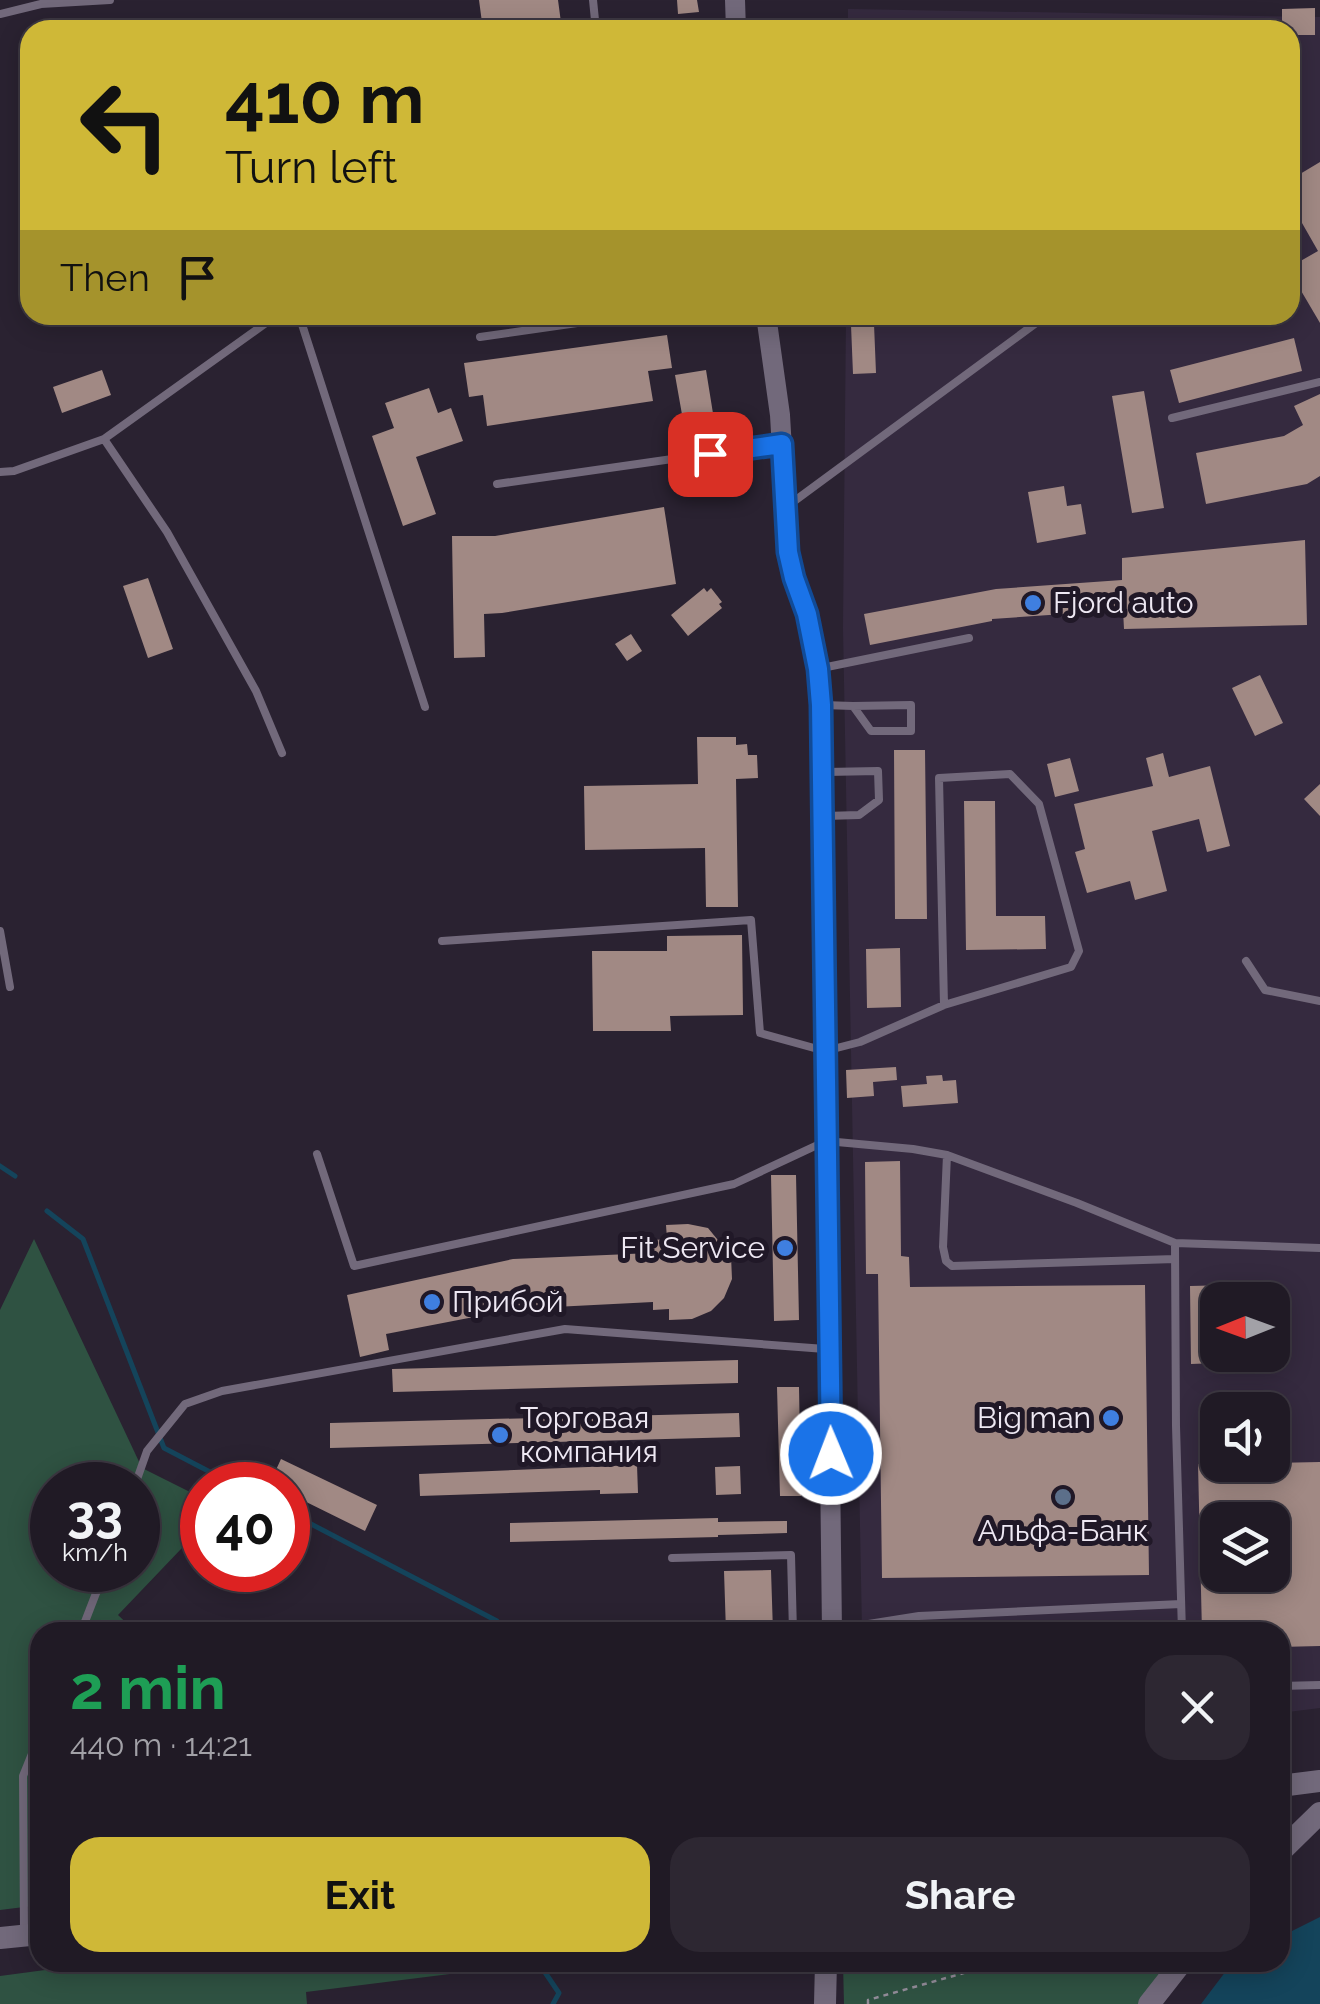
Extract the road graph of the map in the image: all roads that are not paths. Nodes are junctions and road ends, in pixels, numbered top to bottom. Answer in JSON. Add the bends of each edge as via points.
{"nodes":[{"id":1,"x":110,"y":0,"type":"edge"},
{"id":2,"x":0,"y":14,"type":"edge"},
{"id":3,"x":263,"y":325,"type":"edge"},
{"id":4,"x":302,"y":325,"type":"edge"},
{"id":5,"x":563,"y":325,"type":"edge"},
{"id":6,"x":767,"y":325,"type":"edge"},
{"id":7,"x":1033,"y":325,"type":"edge"},
{"id":8,"x":480,"y":337,"type":"dead end"},
{"id":9,"x":1320,"y":382,"type":"edge"},
{"id":10,"x":1172,"y":418,"type":"dead end"},
{"id":11,"x":104,"y":439,"type":"junction"},
{"id":12,"x":782,"y":444,"type":"junction"},
{"id":13,"x":0,"y":472,"type":"edge"},
{"id":14,"x":497,"y":484,"type":"dead end"},
{"id":15,"x":785,"y":508,"type":"junction"},
{"id":16,"x":969,"y":638,"type":"dead end"},
{"id":17,"x":818,"y":669,"type":"junction"},
{"id":18,"x":821,"y":705,"type":"junction"},
{"id":19,"x":854,"y":706,"type":"junction"},
{"id":20,"x":424,"y":707,"type":"dead end"},
{"id":21,"x":282,"y":753,"type":"dead end"},
{"id":22,"x":821,"y":772,"type":"junction"},
{"id":23,"x":821,"y":816,"type":"junction"},
{"id":24,"x":0,"y":931,"type":"edge"},
{"id":25,"x":442,"y":941,"type":"dead end"},
{"id":26,"x":1246,"y":961,"type":"dead end"},
{"id":27,"x":10,"y":987,"type":"dead end"},
{"id":28,"x":1320,"y":1001,"type":"edge"},
{"id":29,"x":944,"y":1005,"type":"junction"},
{"id":30,"x":824,"y":1051,"type":"junction"},
{"id":31,"x":826,"y":1141,"type":"junction"},
{"id":32,"x":317,"y":1154,"type":"dead end"},
{"id":33,"x":947,"y":1155,"type":"junction"},
{"id":34,"x":1174,"y":1243,"type":"junction"},
{"id":35,"x":1320,"y":1248,"type":"edge"},
{"id":36,"x":1175,"y":1259,"type":"junction"},
{"id":37,"x":829,"y":1349,"type":"junction"},
{"id":38,"x":143,"y":1462,"type":"edge"},
{"id":39,"x":672,"y":1558,"type":"dead end"},
{"id":40,"x":96,"y":1592,"type":"edge"},
{"id":41,"x":1181,"y":1604,"type":"junction"},
{"id":42,"x":85,"y":1622,"type":"edge"},
{"id":43,"x":793,"y":1622,"type":"edge"},
{"id":44,"x":832,"y":1622,"type":"edge"},
{"id":45,"x":882,"y":1622,"type":"edge"},
{"id":46,"x":1182,"y":1622,"type":"edge"},
{"id":47,"x":1290,"y":1686,"type":"edge"},
{"id":48,"x":1320,"y":1686,"type":"edge"},
{"id":49,"x":30,"y":1759,"type":"edge"},
{"id":50,"x":1320,"y":1781,"type":"edge"},
{"id":51,"x":1290,"y":1785,"type":"edge"},
{"id":52,"x":1320,"y":1813,"type":"edge"},
{"id":53,"x":1290,"y":1842,"type":"edge"},
{"id":54,"x":30,"y":1900,"type":"edge"},
{"id":55,"x":30,"y":1935,"type":"edge"},
{"id":56,"x":0,"y":1938,"type":"edge"},
{"id":57,"x":826,"y":1972,"type":"edge"},
{"id":58,"x":1174,"y":1972,"type":"edge"},
{"id":59,"x":825,"y":2004,"type":"edge"},
{"id":60,"x":1148,"y":2004,"type":"edge"}],
"edges":[{"from":1,"to":2,"type":"lane"},
{"from":3,"to":11,"type":"lane"},
{"from":4,"to":20,"type":"lane"},
{"from":5,"to":8,"type":"lane"},
{"from":6,"to":12,"type":"street"},
{"from":7,"to":15,"type":"lane"},
{"from":9,"to":10,"type":"lane"},
{"from":11,"to":13,"type":"lane"},
{"from":11,"to":21,"type":"lane","via":[[167,532],[256,692]]},
{"from":12,"to":14,"type":"lane"},
{"from":12,"to":15,"type":"street"},
{"from":15,"to":17,"type":"street","via":[[788,552]]},
{"from":16,"to":17,"type":"lane"},
{"from":17,"to":18,"type":"street"},
{"from":18,"to":19,"type":"lane"},
{"from":18,"to":22,"type":"street"},
{"from":19,"to":19,"type":"lane","via":[[871,732],[912,731],[911,705]]},
{"from":22,"to":23,"type":"street"},
{"from":22,"to":23,"type":"lane","via":[[878,771],[880,800],[860,816]]},
{"from":23,"to":30,"type":"street"},
{"from":24,"to":27,"type":"lane"},
{"from":25,"to":30,"type":"lane","via":[[751,920],[760,1032]]},
{"from":26,"to":28,"type":"lane","via":[[1265,990]]},
{"from":29,"to":29,"type":"lane","via":[[1071,967],[1079,951],[1039,804],[1010,774],[938,778]]},
{"from":29,"to":30,"type":"lane"},
{"from":30,"to":31,"type":"street"},
{"from":31,"to":32,"type":"lane","via":[[734,1184],[354,1266]]},
{"from":31,"to":33,"type":"lane"},
{"from":31,"to":37,"type":"street"},
{"from":33,"to":34,"type":"lane"},
{"from":33,"to":36,"type":"lane","via":[[943,1247],[952,1266]]},
{"from":34,"to":35,"type":"lane"},
{"from":34,"to":36,"type":"lane"},
{"from":36,"to":41,"type":"lane"},
{"from":37,"to":38,"type":"lane","via":[[564,1330],[222,1391],[185,1404]]},
{"from":37,"to":44,"type":"street"},
{"from":39,"to":43,"type":"lane","via":[[791,1555]]},
{"from":40,"to":42,"type":"lane"},
{"from":41,"to":45,"type":"lane"},
{"from":41,"to":46,"type":"lane"},
{"from":47,"to":48,"type":"lane"},
{"from":49,"to":54,"type":"lane","via":[[23,1776]]},
{"from":50,"to":51,"type":"main road"},
{"from":52,"to":53,"type":"main road"},
{"from":55,"to":56,"type":"main road"},
{"from":57,"to":59,"type":"main road"},
{"from":58,"to":60,"type":"main road"}]}
